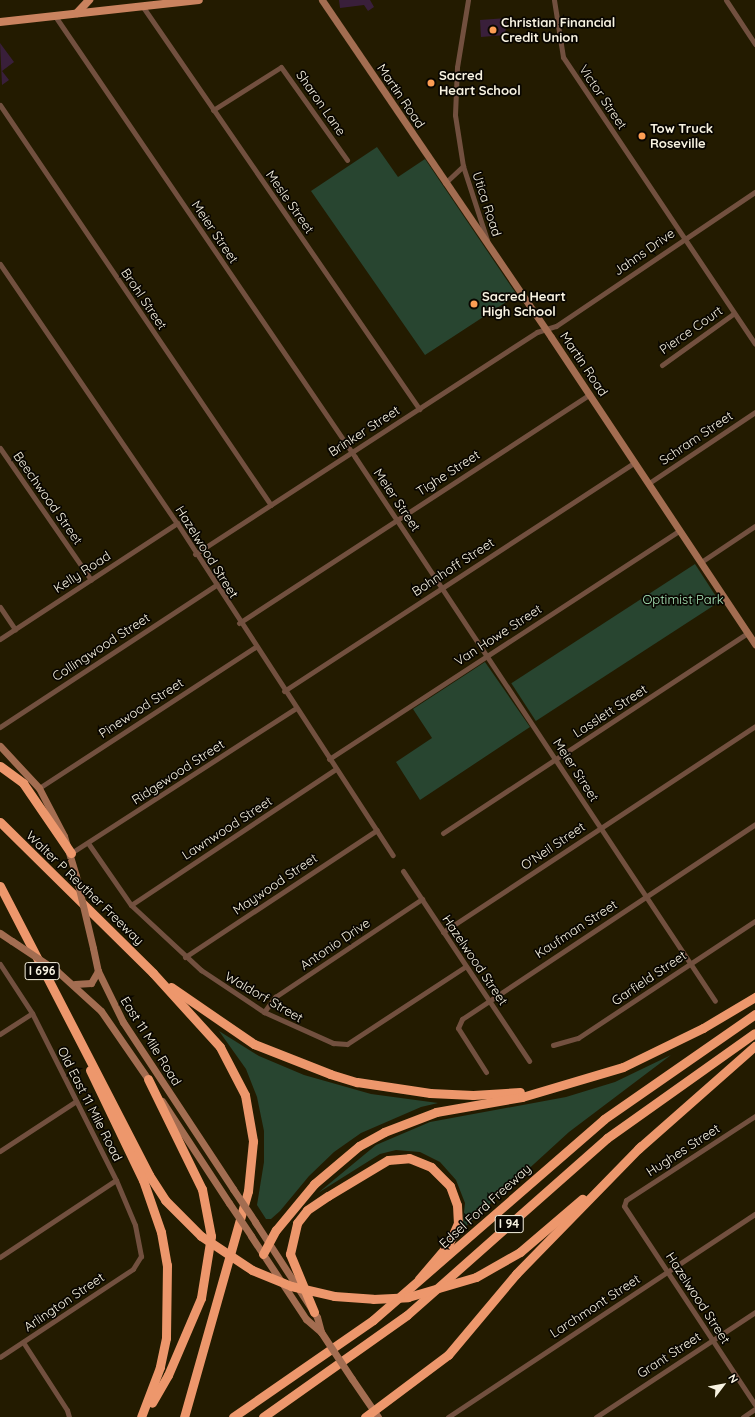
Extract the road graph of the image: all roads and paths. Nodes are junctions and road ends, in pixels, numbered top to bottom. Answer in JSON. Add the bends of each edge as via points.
{"nodes":[{"id":1,"x":88,"y":0,"type":"edge"},
{"id":2,"x":131,"y":0,"type":"edge"},
{"id":3,"x":199,"y":0,"type":"edge"},
{"id":4,"x":322,"y":0,"type":"edge"},
{"id":5,"x":468,"y":0,"type":"edge"},
{"id":6,"x":554,"y":0,"type":"edge"},
{"id":7,"x":726,"y":0,"type":"edge"},
{"id":8,"x":140,"y":8,"type":"junction"},
{"id":9,"x":78,"y":13,"type":"junction"},
{"id":10,"x":55,"y":16,"type":"junction"},
{"id":11,"x":0,"y":22,"type":"edge"},
{"id":12,"x":755,"y":44,"type":"edge"},
{"id":13,"x":0,"y":105,"type":"edge"},
{"id":14,"x":213,"y":110,"type":"junction"},
{"id":15,"x":347,"y":160,"type":"dead end"},
{"id":16,"x":463,"y":166,"type":"junction"},
{"id":17,"x":445,"y":183,"type":"junction"},
{"id":18,"x":755,"y":192,"type":"edge"},
{"id":19,"x":683,"y":239,"type":"junction"},
{"id":20,"x":490,"y":249,"type":"junction"},
{"id":21,"x":0,"y":264,"type":"edge"},
{"id":22,"x":733,"y":314,"type":"junction"},
{"id":23,"x":546,"y":329,"type":"junction"},
{"id":24,"x":755,"y":344,"type":"edge"},
{"id":25,"x":662,"y":365,"type":"dead end"},
{"id":26,"x":590,"y":394,"type":"junction"},
{"id":27,"x":419,"y":409,"type":"junction"},
{"id":28,"x":755,"y":412,"type":"edge"},
{"id":29,"x":0,"y":448,"type":"edge"},
{"id":30,"x":352,"y":452,"type":"junction"},
{"id":31,"x":635,"y":462,"type":"junction"},
{"id":32,"x":649,"y":483,"type":"junction"},
{"id":33,"x":271,"y":505,"type":"junction"},
{"id":34,"x":396,"y":519,"type":"junction"},
{"id":35,"x":177,"y":523,"type":"junction"},
{"id":36,"x":755,"y":526,"type":"edge"},
{"id":37,"x":680,"y":530,"type":"junction"},
{"id":38,"x":195,"y":554,"type":"junction"},
{"id":39,"x":701,"y":562,"type":"junction"},
{"id":40,"x":91,"y":580,"type":"junction"},
{"id":41,"x":215,"y":586,"type":"junction"},
{"id":42,"x":442,"y":587,"type":"junction"},
{"id":43,"x":0,"y":607,"type":"edge"},
{"id":44,"x":239,"y":623,"type":"junction"},
{"id":45,"x":15,"y":630,"type":"junction"},
{"id":46,"x":748,"y":633,"type":"junction"},
{"id":47,"x":0,"y":639,"type":"edge"},
{"id":48,"x":755,"y":644,"type":"edge"},
{"id":49,"x":255,"y":647,"type":"junction"},
{"id":50,"x":487,"y":655,"type":"junction"},
{"id":51,"x":284,"y":691,"type":"junction"},
{"id":52,"x":296,"y":708,"type":"junction"},
{"id":53,"x":755,"y":726,"type":"edge"},
{"id":54,"x":0,"y":727,"type":"edge"},
{"id":55,"x":0,"y":746,"type":"edge"},
{"id":56,"x":329,"y":759,"type":"junction"},
{"id":57,"x":556,"y":760,"type":"junction"},
{"id":58,"x":0,"y":766,"type":"edge"},
{"id":59,"x":336,"y":769,"type":"junction"},
{"id":60,"x":39,"y":788,"type":"junction"},
{"id":61,"x":0,"y":822,"type":"edge"},
{"id":62,"x":755,"y":824,"type":"edge"},
{"id":63,"x":600,"y":827,"type":"junction"},
{"id":64,"x":376,"y":830,"type":"junction"},
{"id":65,"x":443,"y":833,"type":"dead end"},
{"id":66,"x":88,"y":843,"type":"junction"},
{"id":67,"x":71,"y":853,"type":"junction"},
{"id":68,"x":393,"y":855,"type":"dead end"},
{"id":69,"x":403,"y":870,"type":"dead end"},
{"id":70,"x":0,"y":886,"type":"edge"},
{"id":71,"x":646,"y":896,"type":"junction"},
{"id":72,"x":422,"y":900,"type":"junction"},
{"id":73,"x":131,"y":905,"type":"junction"},
{"id":74,"x":755,"y":921,"type":"edge"},
{"id":75,"x":443,"y":932,"type":"junction"},
{"id":76,"x":1,"y":936,"type":"edge"},
{"id":77,"x":185,"y":957,"type":"junction"},
{"id":78,"x":691,"y":963,"type":"junction"},
{"id":79,"x":0,"y":964,"type":"edge"},
{"id":80,"x":466,"y":966,"type":"junction"},
{"id":81,"x":98,"y":971,"type":"junction"},
{"id":82,"x":153,"y":973,"type":"junction"},
{"id":83,"x":74,"y":984,"type":"junction"},
{"id":84,"x":755,"y":997,"type":"edge"},
{"id":85,"x":488,"y":1000,"type":"junction"},
{"id":86,"x":716,"y":1001,"type":"dead end"},
{"id":87,"x":264,"y":1012,"type":"junction"},
{"id":88,"x":32,"y":1013,"type":"junction"},
{"id":89,"x":755,"y":1014,"type":"edge"},
{"id":90,"x":755,"y":1033,"type":"edge"},
{"id":91,"x":0,"y":1034,"type":"edge"},
{"id":92,"x":553,"y":1045,"type":"dead end"},
{"id":93,"x":755,"y":1046,"type":"edge"},
{"id":94,"x":85,"y":1055,"type":"junction"},
{"id":95,"x":529,"y":1061,"type":"dead end"},
{"id":96,"x":486,"y":1072,"type":"dead end"},
{"id":97,"x":148,"y":1079,"type":"junction"},
{"id":98,"x":569,"y":1084,"type":"junction"},
{"id":99,"x":76,"y":1101,"type":"junction"},
{"id":100,"x":755,"y":1116,"type":"edge"},
{"id":101,"x":641,"y":1146,"type":"junction"},
{"id":102,"x":0,"y":1151,"type":"edge"},
{"id":103,"x":116,"y":1180,"type":"junction"},
{"id":104,"x":624,"y":1203,"type":"joint"},
{"id":105,"x":755,"y":1214,"type":"edge"},
{"id":106,"x":269,"y":1244,"type":"junction"},
{"id":107,"x":263,"y":1254,"type":"junction"},
{"id":108,"x":0,"y":1257,"type":"edge"},
{"id":109,"x":138,"y":1262,"type":"joint"},
{"id":110,"x":667,"y":1272,"type":"junction"},
{"id":111,"x":416,"y":1286,"type":"junction"},
{"id":112,"x":314,"y":1312,"type":"junction"},
{"id":113,"x":755,"y":1312,"type":"edge"},
{"id":114,"x":322,"y":1332,"type":"junction"},
{"id":115,"x":712,"y":1340,"type":"junction"},
{"id":116,"x":23,"y":1342,"type":"junction"},
{"id":117,"x":0,"y":1357,"type":"edge"},
{"id":118,"x":755,"y":1405,"type":"edge"},
{"id":119,"x":755,"y":1409,"type":"edge"},
{"id":120,"x":376,"y":1414,"type":"edge"},
{"id":121,"x":69,"y":1417,"type":"edge"},
{"id":122,"x":142,"y":1417,"type":"edge"},
{"id":123,"x":184,"y":1417,"type":"edge"},
{"id":124,"x":233,"y":1417,"type":"edge"},
{"id":125,"x":263,"y":1417,"type":"edge"},
{"id":126,"x":365,"y":1417,"type":"edge"},
{"id":127,"x":448,"y":1417,"type":"edge"},
{"id":128,"x":596,"y":1417,"type":"edge"},
{"id":129,"x":743,"y":1417,"type":"edge"}],
"edges":[{"from":1,"to":9,"type":"main road"},
{"from":2,"to":8,"type":"main road"},
{"from":3,"to":8,"type":"main road"},
{"from":4,"to":17,"type":"main road","name":"Martin Road"},
{"from":5,"to":16,"type":"street","name":"Utica Road","via":[[454,95]]},
{"from":6,"to":19,"type":"street","name":"Victor Street","via":[[563,57]]},
{"from":7,"to":12,"type":"street"},
{"from":8,"to":9,"type":"main road"},
{"from":8,"to":14,"type":"street","name":"Mesle Street"},
{"from":9,"to":10,"type":"main road"},
{"from":10,"to":11,"type":"main road"},
{"from":10,"to":30,"type":"street","name":"Meier Street"},
{"from":13,"to":33,"type":"street","name":"Brohl Street"},
{"from":14,"to":15,"type":"street","name":"Sharon Lane","via":[[281,67]]},
{"from":14,"to":27,"type":"street","name":"Mesle Street"},
{"from":16,"to":17,"type":"street","name":"Utica Road"},
{"from":16,"to":20,"type":"street","name":"Utica Road"},
{"from":17,"to":20,"type":"main road","name":"Martin Road"},
{"from":18,"to":19,"type":"street","name":"Jahns Drive"},
{"from":19,"to":22,"type":"street","name":"Victor Street"},
{"from":19,"to":23,"type":"street","name":"Jahns Drive","via":[[556,326]]},
{"from":20,"to":23,"type":"main road","name":"Martin Road"},
{"from":21,"to":35,"type":"street","name":"Hazelwood Street"},
{"from":22,"to":24,"type":"street","name":"Victor Street"},
{"from":22,"to":25,"type":"street","name":"Pierce Court"},
{"from":23,"to":26,"type":"main road","name":"Martin Road"},
{"from":23,"to":27,"type":"street","name":"Brinker Street","via":[[537,332]]},
{"from":26,"to":31,"type":"main road","name":"Martin Road"},
{"from":26,"to":34,"type":"street","name":"Tighe Street"},
{"from":27,"to":30,"type":"street","name":"Brinker Street"},
{"from":28,"to":32,"type":"street","name":"Schram Street"},
{"from":29,"to":40,"type":"street","name":"Beechwood Street"},
{"from":30,"to":33,"type":"street","name":"Brinker Street"},
{"from":30,"to":34,"type":"street","name":"Meier Street"},
{"from":31,"to":32,"type":"main road","name":"Martin Road"},
{"from":31,"to":42,"type":"street","name":"Bohnhoff Street"},
{"from":32,"to":37,"type":"main road","name":"Martin Road"},
{"from":33,"to":38,"type":"street","name":"Brinker Street"},
{"from":34,"to":42,"type":"street","name":"Meier Street"},
{"from":34,"to":44,"type":"street","name":"Tighe Street"},
{"from":35,"to":38,"type":"street","name":"Hazelwood Street"},
{"from":35,"to":40,"type":"street","name":"Kelly Road"},
{"from":36,"to":39,"type":"street"},
{"from":37,"to":39,"type":"main road","name":"Martin Road"},
{"from":37,"to":50,"type":"street","name":"Van Howe Street"},
{"from":38,"to":41,"type":"street","name":"Hazelwood Street"},
{"from":39,"to":46,"type":"main road","name":"Martin Road"},
{"from":40,"to":45,"type":"street","name":"Kelly Road"},
{"from":41,"to":44,"type":"street","name":"Hazelwood Street"},
{"from":41,"to":54,"type":"street","name":"Collingwood Street"},
{"from":42,"to":50,"type":"street","name":"Meier Street"},
{"from":42,"to":51,"type":"street","name":"Bohnhoff Street"},
{"from":43,"to":45,"type":"street"},
{"from":44,"to":49,"type":"street","name":"Hazelwood Street"},
{"from":45,"to":47,"type":"street","name":"Kelly Road"},
{"from":46,"to":48,"type":"main road","name":"Martin Road"},
{"from":46,"to":57,"type":"street","name":"Lasslett Street"},
{"from":49,"to":51,"type":"street","name":"Hazelwood Street"},
{"from":49,"to":60,"type":"street","name":"Pinewood Street"},
{"from":50,"to":56,"type":"street","name":"Van Howe Street"},
{"from":50,"to":57,"type":"street","name":"Meier Street"},
{"from":51,"to":52,"type":"street","name":"Hazelwood Street"},
{"from":52,"to":56,"type":"street","name":"Hazelwood Street"},
{"from":52,"to":66,"type":"street","name":"Ridgewood Street"},
{"from":53,"to":63,"type":"street","name":"O'Neil Street"},
{"from":55,"to":60,"type":"main road","name":"East 11 Mile Road"},
{"from":56,"to":59,"type":"street","name":"Hazelwood Street"},
{"from":57,"to":63,"type":"street","name":"Meier Street"},
{"from":57,"to":65,"type":"street","name":"Lasslett Street"},
{"from":58,"to":67,"type":"highway","via":[[23,783]]},
{"from":59,"to":64,"type":"street","name":"Hazelwood Street"},
{"from":59,"to":73,"type":"street","name":"Lawnwood Street"},
{"from":60,"to":67,"type":"main road","name":"East 11 Mile Road"},
{"from":61,"to":82,"type":"highway","name":"Walter P Reuther Freeway"},
{"from":62,"to":71,"type":"street","name":"Kaufman Street"},
{"from":63,"to":71,"type":"street","name":"Meier Street"},
{"from":63,"to":75,"type":"street","name":"O'Neil Street"},
{"from":64,"to":68,"type":"street","name":"Hazelwood Street"},
{"from":64,"to":77,"type":"street","name":"Maywood Street"},
{"from":66,"to":67,"type":"street","name":"Ridgewood Street"},
{"from":66,"to":73,"type":"street","name":"Waldorf Street"},
{"from":67,"to":81,"type":"main road","name":"East 11 Mile Road","bridge":true},
{"from":69,"to":72,"type":"street","name":"Hazelwood Street"},
{"from":70,"to":94,"type":"highway","number":"I 696"},
{"from":71,"to":78,"type":"street","name":"Meier Street"},
{"from":71,"to":85,"type":"street","name":"Kaufman Street"},
{"from":72,"to":75,"type":"street","name":"Hazelwood Street"},
{"from":72,"to":87,"type":"street","name":"Antonio Drive","via":[[275,997]]},
{"from":73,"to":77,"type":"street","name":"Waldorf Street"},
{"from":74,"to":78,"type":"street","name":"Garfield Street"},
{"from":75,"to":80,"type":"street","name":"Hazelwood Street"},
{"from":76,"to":83,"type":"main road","name":"East 11 Mile Road","bridge":true},
{"from":77,"to":87,"type":"street","name":"Waldorf Street","via":[[227,990]]},
{"from":78,"to":86,"type":"street","name":"Meier Street"},
{"from":78,"to":92,"type":"street","name":"Garfield Street","via":[[578,1038]]},
{"from":79,"to":88,"type":"street","name":"Old East 11 Mile Road"},
{"from":80,"to":85,"type":"street","name":"Hazelwood Street"},
{"from":80,"to":87,"type":"street","name":"Waldorf Street","via":[[347,1044],[310,1034]]},
{"from":81,"to":83,"type":"main road","via":[[91,983]]},
{"from":81,"to":106,"type":"main road","name":"East 11 Mile Road","bridge":true,"via":[[122,1022]]},
{"from":82,"to":98,"type":"highway","via":[[230,1030],[254,1044],[303,1065],[357,1082],[430,1093],[473,1095]]},
{"from":82,"to":123,"type":"highway","via":[[226,1055],[245,1095],[252,1126],[253,1155],[248,1191]]},
{"from":83,"to":97,"type":"main road","name":"East 11 Mile Road","via":[[109,1020]]},
{"from":84,"to":98,"type":"highway","via":[[650,1056]]},
{"from":85,"to":95,"type":"street","name":"Hazelwood Street"},
{"from":85,"to":96,"type":"street","name":"Kaufman Street","via":[[462,1019],[458,1028]]},
{"from":88,"to":91,"type":"street"},
{"from":88,"to":99,"type":"street","name":"Old East 11 Mile Road"},
{"from":89,"to":111,"type":"highway","name":"Edsel Ford Freeway","number":"I 94","via":[[604,1119]]},
{"from":90,"to":125,"type":"highway","number":"I 94","via":[[613,1134],[407,1315]]},
{"from":93,"to":101,"type":"highway"},
{"from":94,"to":101,"type":"highway","bridge":true,"via":[[149,1175],[165,1200],[200,1236],[258,1272],[291,1286],[334,1296],[373,1299],[408,1296],[476,1277],[535,1241]]},
{"from":94,"to":122,"type":"highway","via":[[94,1081],[143,1180],[161,1232],[167,1266],[166,1338],[160,1367]]},
{"from":97,"to":107,"type":"main road","name":"East 11 Mile Road","bridge":true},
{"from":97,"to":122,"type":"highway","via":[[202,1189],[211,1236],[201,1298],[168,1375]]},
{"from":98,"to":106,"type":"highway","via":[[522,1097],[436,1112],[384,1132],[359,1146],[314,1184],[276,1230]]},
{"from":99,"to":102,"type":"street"},
{"from":99,"to":103,"type":"street","name":"Old East 11 Mile Road"},
{"from":100,"to":104,"type":"street","name":"Hughes Street"},
{"from":101,"to":120,"type":"highway","via":[[516,1274],[452,1351]]},
{"from":103,"to":108,"type":"street"},
{"from":103,"to":109,"type":"street","name":"Old East 11 Mile Road","via":[[135,1225],[140,1251]]},
{"from":104,"to":110,"type":"street","name":"Hazelwood Street"},
{"from":105,"to":110,"type":"street","name":"Larchmont Street"},
{"from":106,"to":107,"type":"highway"},
{"from":106,"to":112,"type":"main road","name":"East 11 Mile Road"},
{"from":107,"to":114,"type":"main road","name":"East 11 Mile Road","via":[[306,1319]]},
{"from":109,"to":116,"type":"street","name":"Arlington Street"},
{"from":110,"to":115,"type":"street","name":"Hazelwood Street"},
{"from":110,"to":127,"type":"street","name":"Larchmont Street"},
{"from":111,"to":112,"type":"highway","via":[[424,1270],[448,1245],[458,1223],[457,1205],[450,1186],[431,1167],[409,1158],[388,1160],[307,1210],[297,1223],[290,1254]]},
{"from":111,"to":124,"type":"highway","name":"Edsel Ford Freeway","number":"I 94","via":[[373,1320]]},
{"from":112,"to":114,"type":"main road","name":"East 11 Mile Road"},
{"from":113,"to":115,"type":"street","name":"Grant Street"},
{"from":114,"to":120,"type":"main road","name":"East 11 Mile Road","bridge":true},
{"from":115,"to":118,"type":"street","name":"Hazelwood Street"},
{"from":115,"to":128,"type":"street","name":"Grant Street"},
{"from":116,"to":117,"type":"street","name":"Arlington Street"},
{"from":116,"to":121,"type":"street"},
{"from":119,"to":129,"type":"street"},
{"from":120,"to":126,"type":"highway"}]}
